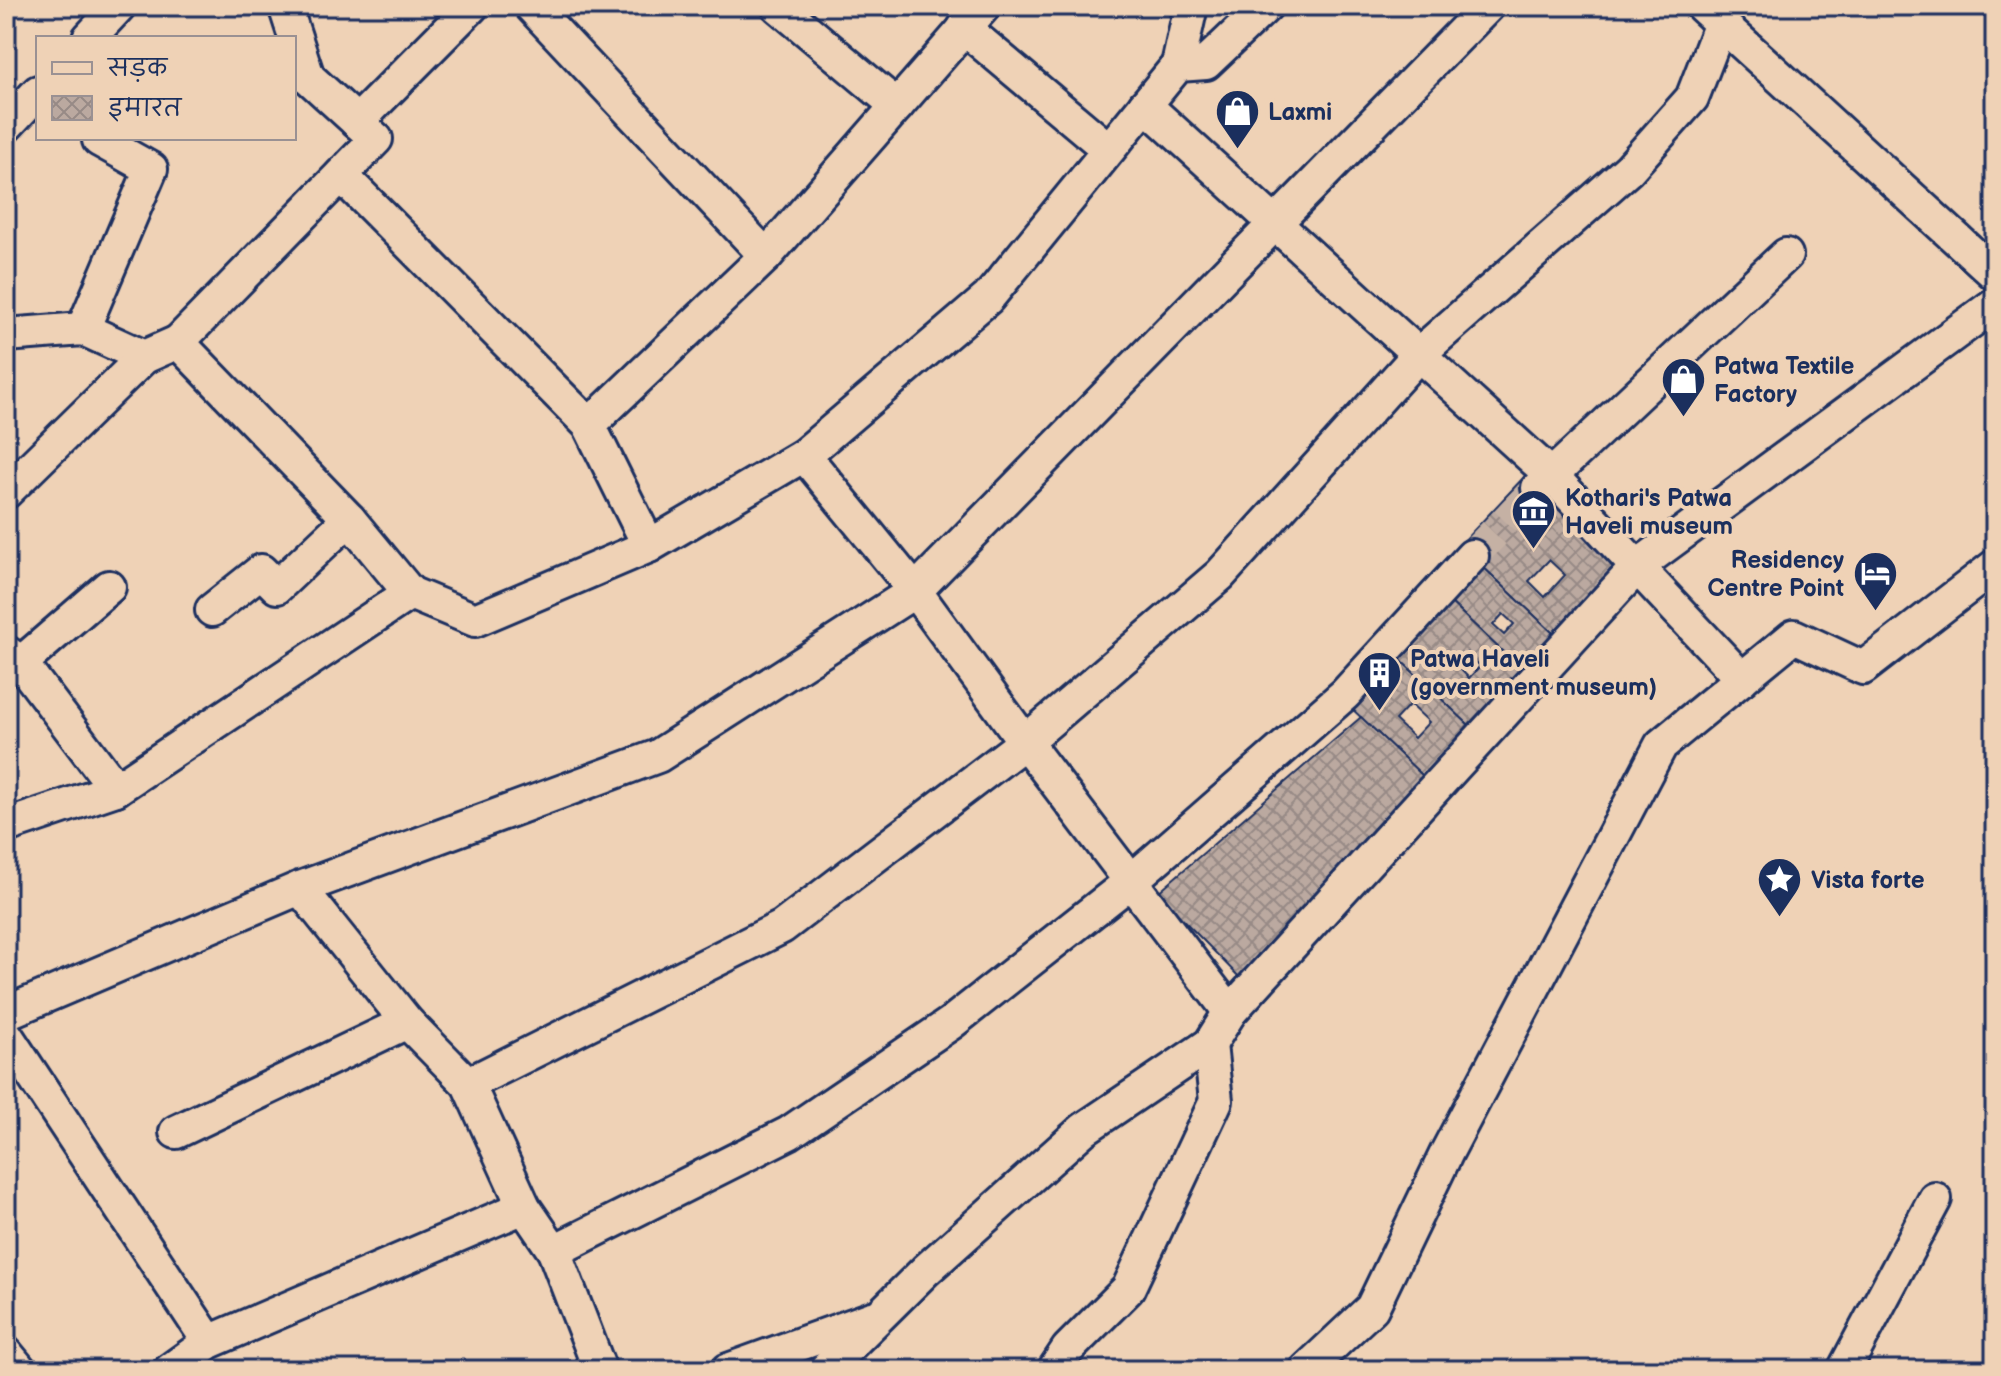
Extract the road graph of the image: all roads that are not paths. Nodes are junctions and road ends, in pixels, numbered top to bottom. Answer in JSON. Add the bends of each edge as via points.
{"nodes":[{"id":1,"x":119,"y":6,"type":"edge"},
{"id":2,"x":285,"y":6,"type":"edge"},
{"id":3,"x":472,"y":6,"type":"edge"},
{"id":4,"x":531,"y":6,"type":"edge"},
{"id":5,"x":778,"y":6,"type":"edge"},
{"id":6,"x":1191,"y":6,"type":"edge"},
{"id":7,"x":1266,"y":6,"type":"edge"},
{"id":8,"x":1488,"y":6,"type":"edge"},
{"id":9,"x":1712,"y":15,"type":"edge"},
{"id":10,"x":974,"y":17,"type":"edge"},
{"id":11,"x":91,"y":36,"type":"edge"},
{"id":12,"x":295,"y":36,"type":"edge"},
{"id":13,"x":296,"y":40,"type":"edge"},
{"id":14,"x":1178,"y":65,"type":"junction"},
{"id":15,"x":36,"y":94,"type":"edge"},
{"id":16,"x":1145,"y":105,"type":"junction"},
{"id":17,"x":897,"y":106,"type":"junction"},
{"id":18,"x":357,"y":122,"type":"junction"},
{"id":19,"x":6,"y":126,"type":"edge"},
{"id":20,"x":99,"y":140,"type":"edge"},
{"id":21,"x":1108,"y":149,"type":"junction"},
{"id":22,"x":341,"y":175,"type":"junction"},
{"id":23,"x":1273,"y":224,"type":"junction"},
{"id":24,"x":1786,"y":255,"type":"dead end"},
{"id":25,"x":766,"y":256,"type":"junction"},
{"id":26,"x":1995,"y":274,"type":"edge"},
{"id":27,"x":1995,"y":304,"type":"edge"},
{"id":28,"x":83,"y":329,"type":"junction"},
{"id":29,"x":6,"y":335,"type":"edge"},
{"id":30,"x":178,"y":342,"type":"junction"},
{"id":31,"x":1420,"y":353,"type":"junction"},
{"id":32,"x":144,"y":357,"type":"junction"},
{"id":33,"x":589,"y":425,"type":"junction"},
{"id":34,"x":804,"y":455,"type":"junction"},
{"id":35,"x":1544,"y":481,"type":"junction"},
{"id":36,"x":6,"y":492,"type":"edge"},
{"id":37,"x":349,"y":519,"type":"junction"},
{"id":38,"x":649,"y":546,"type":"junction"},
{"id":39,"x":1472,"y":556,"type":"tunnel mouth"},
{"id":40,"x":1638,"y":566,"type":"junction"},
{"id":41,"x":1995,"y":566,"type":"edge"},
{"id":42,"x":109,"y":587,"type":"dead end"},
{"id":43,"x":915,"y":591,"type":"junction"},
{"id":44,"x":410,"y":593,"type":"junction"},
{"id":45,"x":212,"y":610,"type":"dead end"},
{"id":46,"x":14,"y":657,"type":"edge"},
{"id":47,"x":1742,"y":679,"type":"junction"},
{"id":48,"x":1025,"y":742,"type":"junction"},
{"id":49,"x":116,"y":789,"type":"junction"},
{"id":50,"x":6,"y":826,"type":"edge"},
{"id":51,"x":1130,"y":882,"type":"junction"},
{"id":52,"x":300,"y":888,"type":"junction"},
{"id":53,"x":1230,"y":1012,"type":"junction"},
{"id":54,"x":6,"y":1013,"type":"edge"},
{"id":55,"x":407,"y":1022,"type":"junction"},
{"id":56,"x":6,"y":1035,"type":"edge"},
{"id":57,"x":1210,"y":1044,"type":"junction"},
{"id":58,"x":468,"y":1084,"type":"junction"},
{"id":59,"x":176,"y":1132,"type":"dead end"},
{"id":60,"x":1935,"y":1199,"type":"dead end"},
{"id":61,"x":524,"y":1207,"type":"junction"},
{"id":62,"x":554,"y":1251,"type":"junction"},
{"id":63,"x":881,"y":1314,"type":"junction"},
{"id":64,"x":209,"y":1342,"type":"junction"},
{"id":65,"x":6,"y":1353,"type":"edge"},
{"id":66,"x":20,"y":1370,"type":"edge"},
{"id":67,"x":170,"y":1370,"type":"edge"},
{"id":68,"x":600,"y":1370,"type":"edge"},
{"id":69,"x":728,"y":1370,"type":"edge"},
{"id":70,"x":825,"y":1370,"type":"edge"},
{"id":71,"x":1054,"y":1370,"type":"edge"},
{"id":72,"x":1306,"y":1370,"type":"edge"},
{"id":73,"x":1844,"y":1370,"type":"edge"}],
"edges":[{"from":1,"to":11,"type":"street"},
{"from":2,"to":12,"type":"street"},
{"from":3,"to":18,"type":"street"},
{"from":4,"to":25,"type":"street"},
{"from":5,"to":17,"type":"street"},
{"from":6,"to":14,"type":"street"},
{"from":7,"to":14,"type":"street","via":[[1206,63]]},
{"from":8,"to":23,"type":"street"},
{"from":9,"to":26,"type":"street"},
{"from":9,"to":31,"type":"street","via":[[1692,98],[1629,169]]},
{"from":10,"to":17,"type":"street"},
{"from":10,"to":21,"type":"street"},
{"from":13,"to":18,"type":"street","via":[[308,77]]},
{"from":14,"to":16,"type":"street"},
{"from":15,"to":19,"type":"street"},
{"from":16,"to":21,"type":"street"},
{"from":16,"to":23,"type":"street"},
{"from":17,"to":25,"type":"street"},
{"from":18,"to":22,"type":"street","via":[[376,139]]},
{"from":20,"to":28,"type":"street","via":[[151,169]]},
{"from":21,"to":34,"type":"street","via":[[988,298]]},
{"from":22,"to":30,"type":"street"},
{"from":22,"to":33,"type":"street"},
{"from":23,"to":31,"type":"street"},
{"from":23,"to":43,"type":"street"},
{"from":24,"to":35,"type":"street"},
{"from":25,"to":33,"type":"street"},
{"from":27,"to":40,"type":"street"},
{"from":28,"to":29,"type":"street"},
{"from":28,"to":32,"type":"street"},
{"from":30,"to":32,"type":"street"},
{"from":30,"to":37,"type":"street"},
{"from":31,"to":35,"type":"street"},
{"from":31,"to":48,"type":"street","via":[[1220,575]]},
{"from":32,"to":36,"type":"street"},
{"from":33,"to":38,"type":"street"},
{"from":34,"to":38,"type":"street"},
{"from":34,"to":43,"type":"street"},
{"from":35,"to":40,"type":"street"},
{"from":37,"to":44,"type":"street"},
{"from":37,"to":45,"type":"street","via":[[277,587],[261,571]]},
{"from":38,"to":44,"type":"street","via":[[475,620]]},
{"from":39,"to":51,"type":"street","via":[[1345,694]]},
{"from":40,"to":47,"type":"street"},
{"from":40,"to":53,"type":"street"},
{"from":41,"to":47,"type":"street","via":[[1863,668],[1794,636]]},
{"from":42,"to":46,"type":"street"},
{"from":43,"to":48,"type":"street"},
{"from":43,"to":52,"type":"street","via":[[658,756]]},
{"from":44,"to":49,"type":"street"},
{"from":46,"to":49,"type":"street"},
{"from":47,"to":72,"type":"street","via":[[1661,745],[1447,1152],[1372,1308]]},
{"from":48,"to":51,"type":"street"},
{"from":48,"to":58,"type":"street","via":[[782,927]]},
{"from":49,"to":50,"type":"street"},
{"from":51,"to":53,"type":"street"},
{"from":51,"to":62,"type":"street","via":[[951,1023],[789,1133]]},
{"from":52,"to":54,"type":"street"},
{"from":52,"to":55,"type":"street"},
{"from":53,"to":57,"type":"street"},
{"from":55,"to":58,"type":"street"},
{"from":55,"to":59,"type":"street"},
{"from":56,"to":64,"type":"street"},
{"from":57,"to":63,"type":"street","via":[[1084,1129]]},
{"from":57,"to":71,"type":"street","via":[[1216,1101],[1128,1289]]},
{"from":58,"to":61,"type":"street"},
{"from":60,"to":73,"type":"street"},
{"from":61,"to":62,"type":"street"},
{"from":61,"to":64,"type":"street"},
{"from":62,"to":68,"type":"street"},
{"from":63,"to":69,"type":"street"},
{"from":63,"to":70,"type":"street"},
{"from":64,"to":67,"type":"street"},
{"from":65,"to":66,"type":"street"}]}
